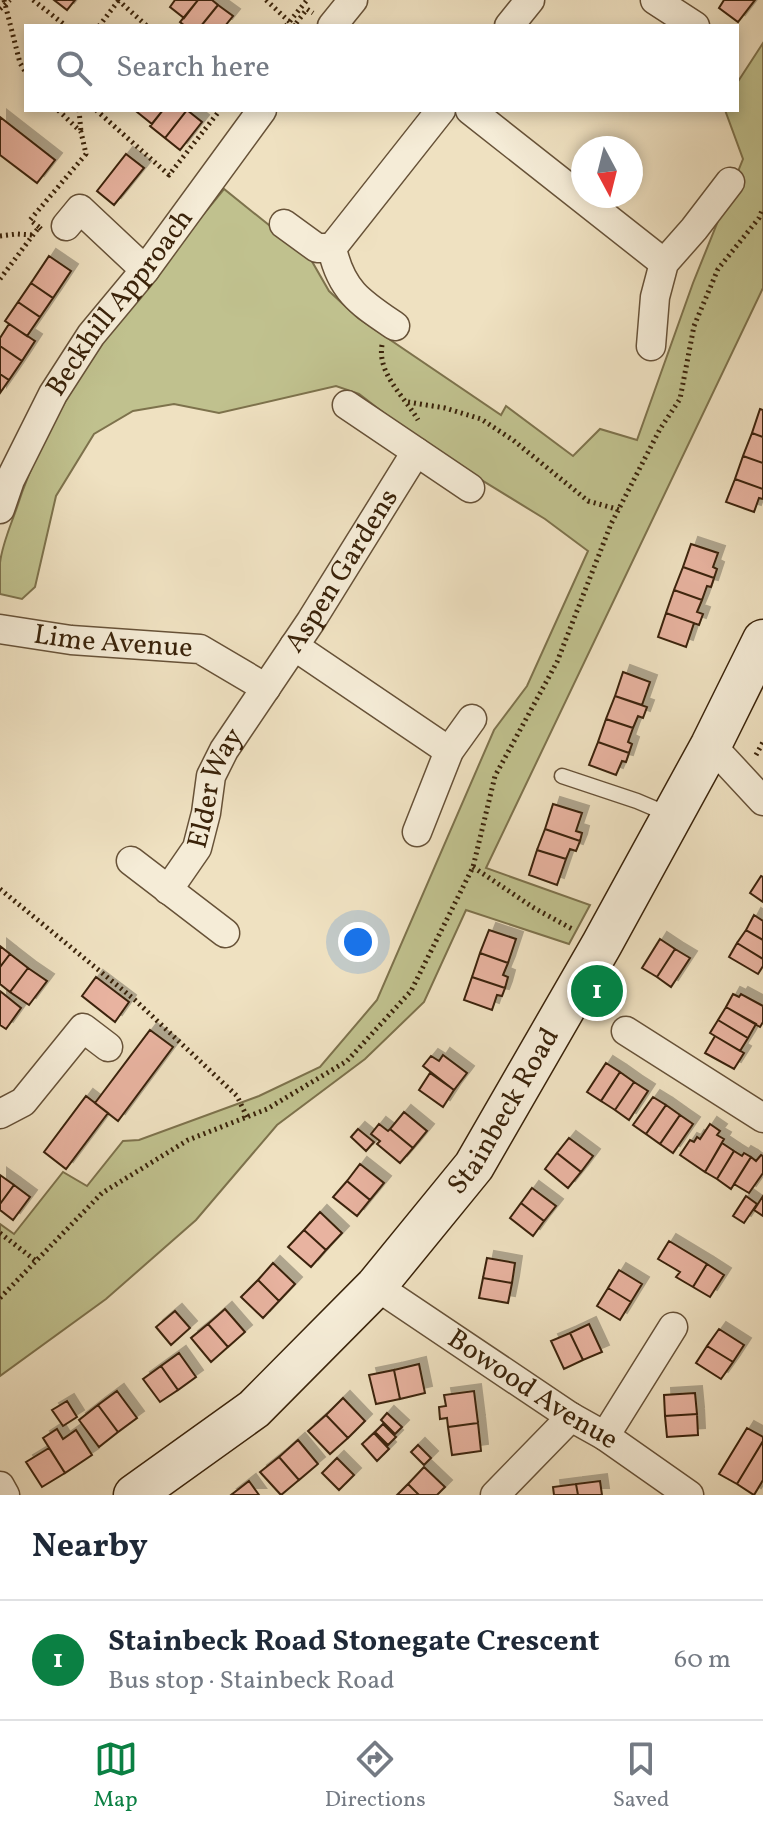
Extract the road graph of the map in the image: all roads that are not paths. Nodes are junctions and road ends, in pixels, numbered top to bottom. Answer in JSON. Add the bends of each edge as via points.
{"nodes":[{"id":1,"x":353,"y":0,"type":"edge"},
{"id":2,"x":530,"y":0,"type":"edge"},
{"id":3,"x":655,"y":0,"type":"edge"},
{"id":4,"x":334,"y":24,"type":"edge"},
{"id":5,"x":511,"y":24,"type":"edge"},
{"id":6,"x":692,"y":24,"type":"edge"},
{"id":7,"x":261,"y":112,"type":"edge"},
{"id":8,"x":439,"y":112,"type":"edge"},
{"id":9,"x":473,"y":112,"type":"edge"},
{"id":10,"x":730,"y":182,"type":"dead end"},
{"id":11,"x":284,"y":224,"type":"dead end"},
{"id":12,"x":52,"y":227,"type":"road end"},
{"id":13,"x":332,"y":248,"type":"junction"},
{"id":14,"x":664,"y":263,"type":"junction"},
{"id":15,"x":145,"y":270,"type":"junction"},
{"id":16,"x":391,"y":324,"type":"road end"},
{"id":17,"x":651,"y":346,"type":"dead end"},
{"id":18,"x":347,"y":405,"type":"dead end"},
{"id":19,"x":416,"y":452,"type":"junction"},
{"id":20,"x":5,"y":477,"type":"edge"},
{"id":21,"x":470,"y":488,"type":"dead end"},
{"id":22,"x":0,"y":509,"type":"edge"},
{"id":23,"x":0,"y":629,"type":"edge"},
{"id":24,"x":763,"y":640,"type":"edge"},
{"id":25,"x":294,"y":646,"type":"junction"},
{"id":26,"x":266,"y":688,"type":"junction"},
{"id":27,"x":472,"y":719,"type":"dead end"},
{"id":28,"x":711,"y":745,"type":"junction"},
{"id":29,"x":449,"y":751,"type":"junction"},
{"id":30,"x":562,"y":776,"type":"dead end"},
{"id":31,"x":763,"y":801,"type":"edge"},
{"id":32,"x":672,"y":816,"type":"junction"},
{"id":33,"x":417,"y":832,"type":"dead end"},
{"id":34,"x":131,"y":861,"type":"dead end"},
{"id":35,"x":168,"y":890,"type":"junction"},
{"id":36,"x":225,"y":933,"type":"dead end"},
{"id":37,"x":626,"y":1031,"type":"dead end"},
{"id":38,"x":108,"y":1047,"type":"dead end"},
{"id":39,"x":0,"y":1114,"type":"edge"},
{"id":40,"x":762,"y":1116,"type":"edge"},
{"id":41,"x":376,"y":1286,"type":"junction"},
{"id":42,"x":673,"y":1327,"type":"dead end"},
{"id":43,"x":571,"y":1417,"type":"junction"},
{"id":44,"x":605,"y":1436,"type":"junction"},
{"id":45,"x":0,"y":1486,"type":"edge"},
{"id":46,"x":5,"y":1495,"type":"edge"},
{"id":47,"x":134,"y":1495,"type":"edge"},
{"id":48,"x":495,"y":1495,"type":"edge"},
{"id":49,"x":689,"y":1495,"type":"edge"}],
"edges":[{"from":1,"to":4,"type":"street"},
{"from":2,"to":5,"type":"street"},
{"from":3,"to":6,"type":"street"},
{"from":7,"to":15,"type":"street","name":"Beckhill Approach"},
{"from":8,"to":13,"type":"street"},
{"from":9,"to":14,"type":"street"},
{"from":10,"to":14,"type":"street"},
{"from":11,"to":13,"type":"street","via":[[317,248]]},
{"from":12,"to":15,"type":"street","via":[[80,209]]},
{"from":13,"to":16,"type":"street","via":[[337,272],[357,299]]},
{"from":14,"to":17,"type":"street"},
{"from":15,"to":20,"type":"street","name":"Beckhill Approach","via":[[91,335]]},
{"from":18,"to":19,"type":"street"},
{"from":19,"to":21,"type":"street"},
{"from":19,"to":25,"type":"street","name":"Aspen Gardens"},
{"from":20,"to":22,"type":"street","name":"Beckhill Approach"},
{"from":23,"to":26,"type":"street","name":"Lime Avenue","via":[[200,649]]},
{"from":24,"to":28,"type":"street","name":"Stainbeck Road"},
{"from":25,"to":26,"type":"street","name":"Aspen Gardens"},
{"from":25,"to":29,"type":"street"},
{"from":26,"to":35,"type":"street","name":"Elder Way","via":[[211,776],[197,848]]},
{"from":27,"to":29,"type":"street"},
{"from":28,"to":31,"type":"street"},
{"from":28,"to":32,"type":"street","name":"Stainbeck Road"},
{"from":29,"to":33,"type":"street"},
{"from":30,"to":32,"type":"lane"},
{"from":32,"to":41,"type":"street","name":"Stainbeck Road","via":[[474,1166]]},
{"from":34,"to":35,"type":"street"},
{"from":35,"to":36,"type":"street"},
{"from":37,"to":40,"type":"street"},
{"from":38,"to":39,"type":"street","via":[[83,1028],[23,1102]]},
{"from":41,"to":43,"type":"street","name":"Bowood Avenue"},
{"from":41,"to":47,"type":"street","name":"Stainbeck Road","via":[[254,1409]]},
{"from":42,"to":44,"type":"street"},
{"from":43,"to":44,"type":"street","name":"Bowood Avenue"},
{"from":43,"to":48,"type":"street"},
{"from":44,"to":49,"type":"street","name":"Bowood Avenue"},
{"from":45,"to":46,"type":"street"}]}
